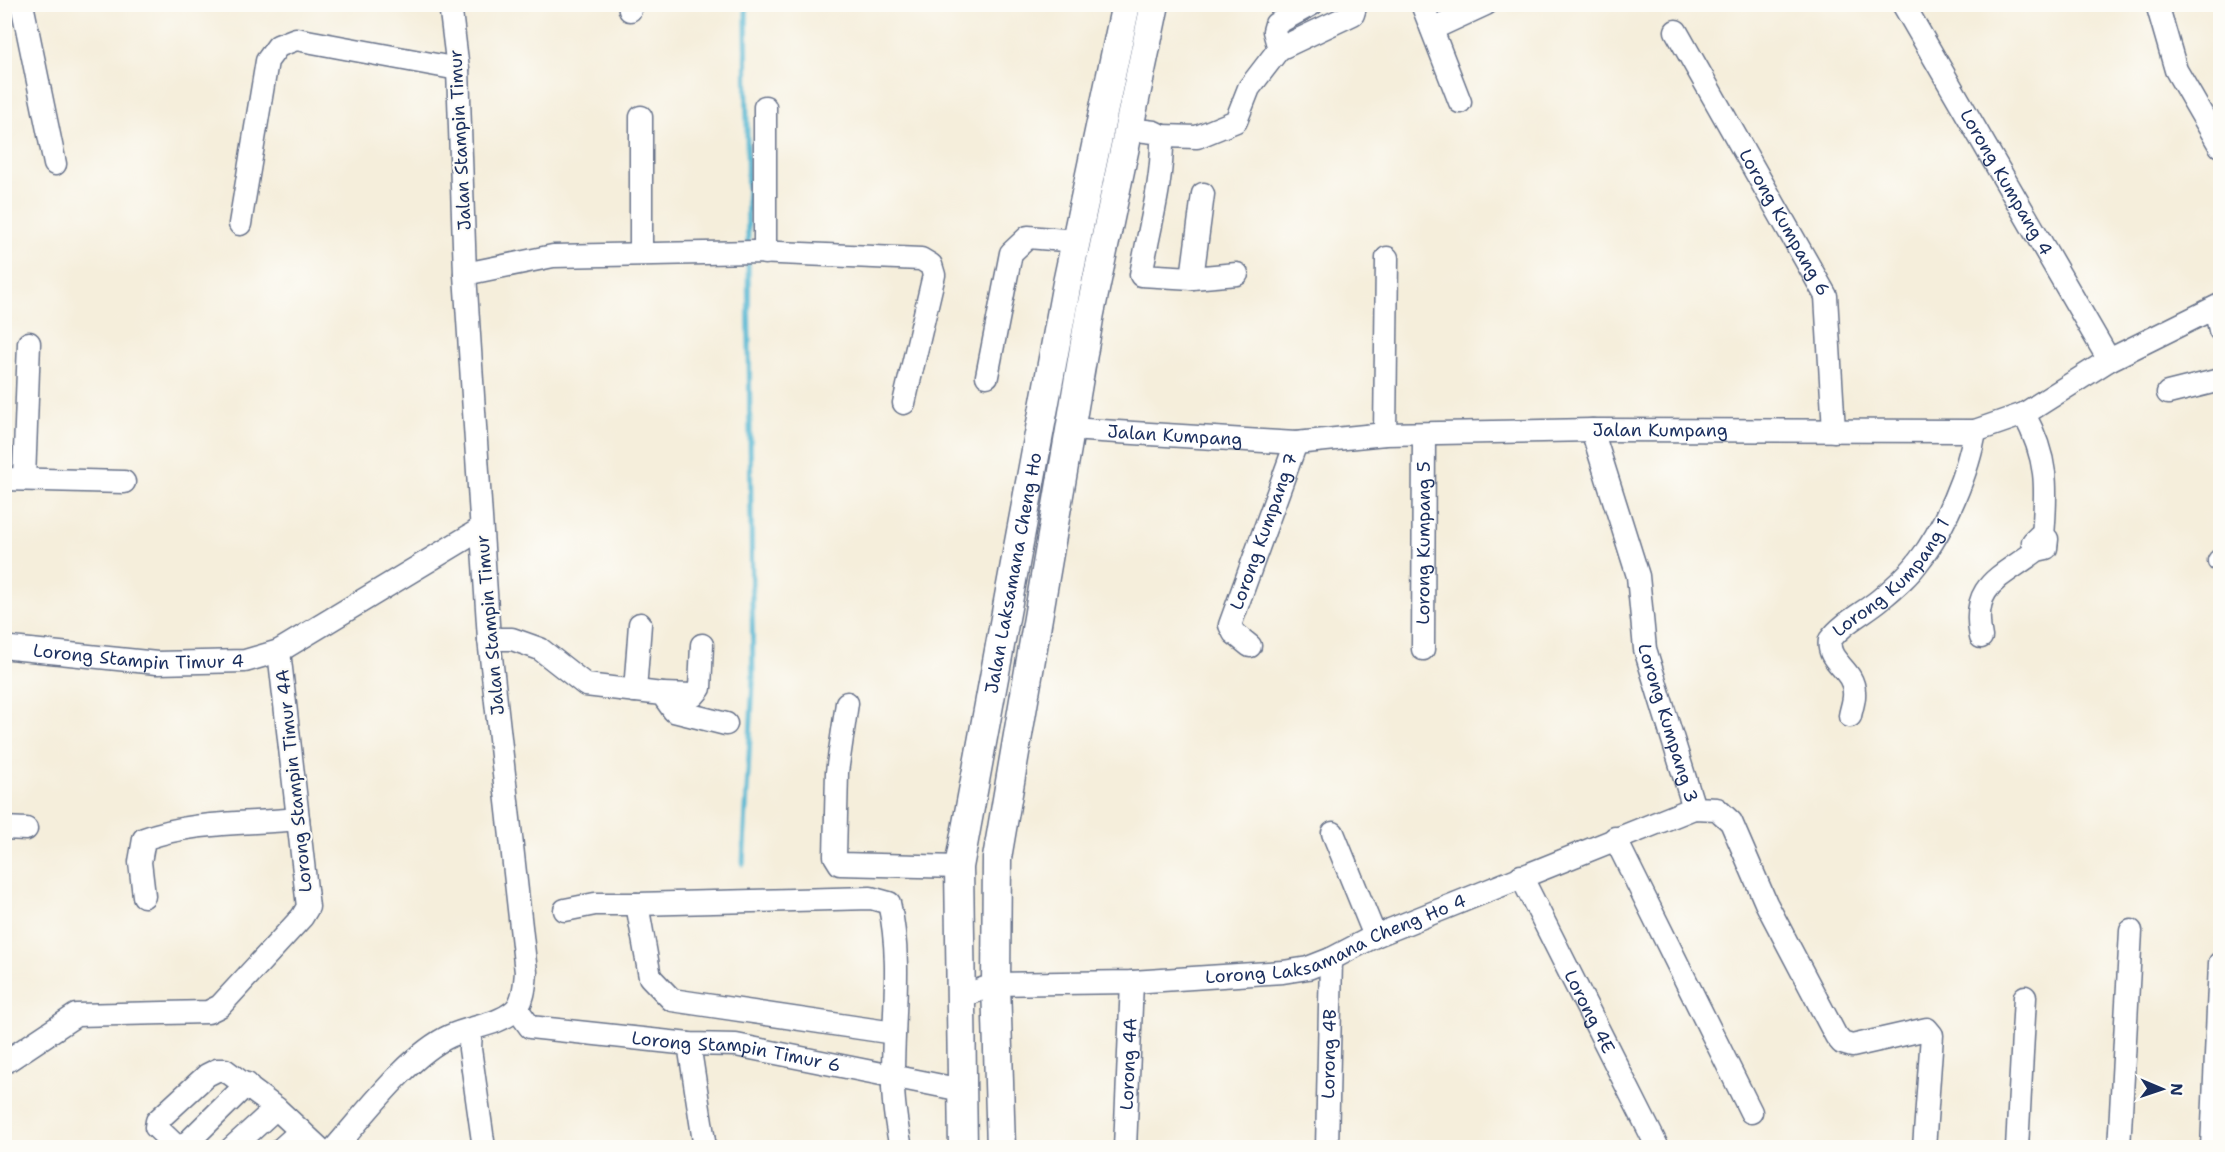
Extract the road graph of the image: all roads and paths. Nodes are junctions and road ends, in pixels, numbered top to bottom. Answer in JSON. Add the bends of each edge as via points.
{"nodes":[{"id":1,"x":22,"y":4,"type":"edge"},
{"id":2,"x":450,"y":4,"type":"edge"},
{"id":3,"x":1126,"y":4,"type":"edge"},
{"id":4,"x":1155,"y":4,"type":"edge"},
{"id":5,"x":1312,"y":4,"type":"edge"},
{"id":6,"x":1356,"y":4,"type":"edge"},
{"id":7,"x":1422,"y":4,"type":"edge"},
{"id":8,"x":1486,"y":4,"type":"edge"},
{"id":9,"x":1903,"y":4,"type":"edge"},
{"id":10,"x":2157,"y":4,"type":"edge"},
{"id":11,"x":1432,"y":29,"type":"junction"},
{"id":12,"x":1676,"y":31,"type":"dead end"},
{"id":13,"x":1280,"y":49,"type":"junction"},
{"id":14,"x":458,"y":69,"type":"junction"},
{"id":15,"x":1460,"y":102,"type":"dead end"},
{"id":16,"x":765,"y":107,"type":"dead end"},
{"id":17,"x":642,"y":117,"type":"dead end"},
{"id":18,"x":1129,"y":129,"type":"junction"},
{"id":19,"x":1162,"y":136,"type":"junction"},
{"id":20,"x":2220,"y":146,"type":"edge"},
{"id":21,"x":55,"y":164,"type":"dead end"},
{"id":22,"x":1203,"y":194,"type":"dead end"},
{"id":23,"x":240,"y":224,"type":"dead end"},
{"id":24,"x":1076,"y":241,"type":"junction"},
{"id":25,"x":760,"y":252,"type":"junction"},
{"id":26,"x":641,"y":254,"type":"junction"},
{"id":27,"x":1387,"y":258,"type":"dead end"},
{"id":28,"x":465,"y":274,"type":"junction"},
{"id":29,"x":1237,"y":274,"type":"dead end"},
{"id":30,"x":1192,"y":278,"type":"junction"},
{"id":31,"x":2219,"y":314,"type":"edge"},
{"id":32,"x":29,"y":343,"type":"dead end"},
{"id":33,"x":2109,"y":360,"type":"junction"},
{"id":34,"x":987,"y":376,"type":"dead end"},
{"id":35,"x":2220,"y":380,"type":"edge"},
{"id":36,"x":2168,"y":393,"type":"dead end"},
{"id":37,"x":904,"y":403,"type":"dead end"},
{"id":38,"x":2024,"y":414,"type":"junction"},
{"id":39,"x":1069,"y":429,"type":"junction"},
{"id":40,"x":1592,"y":430,"type":"junction"},
{"id":41,"x":1834,"y":431,"type":"junction"},
{"id":42,"x":1975,"y":431,"type":"junction"},
{"id":43,"x":1385,"y":434,"type":"junction"},
{"id":44,"x":1424,"y":434,"type":"junction"},
{"id":45,"x":1296,"y":443,"type":"junction"},
{"id":46,"x":14,"y":479,"type":"edge"},
{"id":47,"x":124,"y":482,"type":"dead end"},
{"id":48,"x":481,"y":529,"type":"junction"},
{"id":49,"x":640,"y":624,"type":"dead end"},
{"id":50,"x":1981,"y":637,"type":"dead end"},
{"id":51,"x":489,"y":639,"type":"junction"},
{"id":52,"x":702,"y":645,"type":"dead end"},
{"id":53,"x":1250,"y":646,"type":"dead end"},
{"id":54,"x":6,"y":648,"type":"edge"},
{"id":55,"x":1423,"y":650,"type":"dead end"},
{"id":56,"x":279,"y":651,"type":"junction"},
{"id":57,"x":635,"y":691,"type":"junction"},
{"id":58,"x":662,"y":694,"type":"junction"},
{"id":59,"x":847,"y":703,"type":"dead end"},
{"id":60,"x":1850,"y":716,"type":"dead end"},
{"id":61,"x":726,"y":724,"type":"dead end"},
{"id":62,"x":1694,"y":808,"type":"junction"},
{"id":63,"x":298,"y":819,"type":"junction"},
{"id":64,"x":1333,"y":833,"type":"dead end"},
{"id":65,"x":1615,"y":838,"type":"junction"},
{"id":66,"x":959,"y":867,"type":"junction"},
{"id":67,"x":1521,"y":876,"type":"junction"},
{"id":68,"x":144,"y":896,"type":"dead end"},
{"id":69,"x":637,"y":904,"type":"junction"},
{"id":70,"x":565,"y":910,"type":"dead end"},
{"id":71,"x":2131,"y":931,"type":"dead end"},
{"id":72,"x":1375,"y":936,"type":"junction"},
{"id":73,"x":1331,"y":959,"type":"junction"},
{"id":74,"x":2220,"y":963,"type":"edge"},
{"id":75,"x":1132,"y":982,"type":"junction"},
{"id":76,"x":996,"y":984,"type":"junction"},
{"id":77,"x":963,"y":996,"type":"junction"},
{"id":78,"x":2025,"y":997,"type":"dead end"},
{"id":79,"x":517,"y":1009,"type":"junction"},
{"id":80,"x":471,"y":1029,"type":"junction"},
{"id":81,"x":894,"y":1033,"type":"junction"},
{"id":82,"x":688,"y":1044,"type":"junction"},
{"id":83,"x":4,"y":1063,"type":"edge"},
{"id":84,"x":892,"y":1076,"type":"junction"},
{"id":85,"x":247,"y":1084,"type":"junction"},
{"id":86,"x":962,"y":1090,"type":"junction"},
{"id":87,"x":276,"y":1108,"type":"junction"},
{"id":88,"x":1751,"y":1112,"type":"dead end"},
{"id":89,"x":301,"y":1131,"type":"junction"},
{"id":90,"x":178,"y":1148,"type":"edge"},
{"id":91,"x":182,"y":1148,"type":"edge"},
{"id":92,"x":232,"y":1148,"type":"edge"},
{"id":93,"x":282,"y":1148,"type":"edge"},
{"id":94,"x":319,"y":1148,"type":"edge"},
{"id":95,"x":335,"y":1148,"type":"edge"},
{"id":96,"x":484,"y":1148,"type":"edge"},
{"id":97,"x":705,"y":1148,"type":"edge"},
{"id":98,"x":901,"y":1148,"type":"edge"},
{"id":99,"x":963,"y":1148,"type":"edge"},
{"id":100,"x":1001,"y":1148,"type":"edge"},
{"id":101,"x":1125,"y":1148,"type":"edge"},
{"id":102,"x":1327,"y":1148,"type":"edge"},
{"id":103,"x":1658,"y":1148,"type":"edge"},
{"id":104,"x":1924,"y":1148,"type":"edge"},
{"id":105,"x":2017,"y":1148,"type":"edge"},
{"id":106,"x":2119,"y":1148,"type":"edge"},
{"id":107,"x":2212,"y":1148,"type":"edge"}],
"edges":[{"from":1,"to":21,"type":"street"},
{"from":2,"to":14,"type":"street","name":"Jalan Stampin Timur"},
{"from":3,"to":24,"type":"main road","name":"Jalan Laksamana Cheng Ho"},
{"from":4,"to":18,"type":"main road","name":"Jalan Laksamana Cheng Ho"},
{"from":5,"to":13,"type":"street","via":[[1276,24],[1274,31]]},
{"from":6,"to":13,"type":"street","via":[[1353,14]]},
{"from":7,"to":11,"type":"street"},
{"from":8,"to":11,"type":"street"},
{"from":9,"to":33,"type":"street","name":"Lorong Kumpang 4"},
{"from":10,"to":20,"type":"street","via":[[2176,70]]},
{"from":11,"to":15,"type":"street"},
{"from":12,"to":41,"type":"street","name":"Lorong Kumpang 6","via":[[1826,296]]},
{"from":13,"to":19,"type":"street","via":[[1249,88],[1236,122],[1197,137]]},
{"from":14,"to":23,"type":"street","via":[[297,39],[278,46],[267,61]]},
{"from":14,"to":28,"type":"street","name":"Jalan Stampin Timur"},
{"from":16,"to":25,"type":"street"},
{"from":17,"to":26,"type":"street"},
{"from":18,"to":19,"type":"street"},
{"from":18,"to":39,"type":"main road","name":"Jalan Laksamana Cheng Ho"},
{"from":19,"to":30,"type":"street","via":[[1161,184],[1141,275]]},
{"from":22,"to":30,"type":"street"},
{"from":24,"to":34,"type":"street","via":[[1028,237],[1011,253]]},
{"from":24,"to":66,"type":"main road","name":"Jalan Laksamana Cheng Ho"},
{"from":25,"to":26,"type":"street"},
{"from":25,"to":37,"type":"street","via":[[921,259],[932,265],[934,275]]},
{"from":26,"to":28,"type":"street","via":[[553,256]]},
{"from":27,"to":43,"type":"street"},
{"from":28,"to":48,"type":"street","name":"Jalan Stampin Timur"},
{"from":29,"to":30,"type":"street"},
{"from":31,"to":33,"type":"street","name":"Jalan Kumpang"},
{"from":32,"to":46,"type":"street"},
{"from":33,"to":38,"type":"street","name":"Jalan Kumpang"},
{"from":35,"to":36,"type":"street"},
{"from":38,"to":42,"type":"street","name":"Jalan Kumpang"},
{"from":38,"to":50,"type":"street","via":[[2036,436],[2045,467],[2040,543],[1994,580],[1981,597],[1977,615]]},
{"from":39,"to":45,"type":"street","name":"Jalan Kumpang"},
{"from":39,"to":76,"type":"main road","name":"Jalan Laksamana Cheng Ho","via":[[997,858]]},
{"from":40,"to":41,"type":"street","name":"Jalan Kumpang"},
{"from":40,"to":44,"type":"street","name":"Jalan Kumpang"},
{"from":40,"to":62,"type":"street","name":"Lorong Kumpang 3","via":[[1638,576],[1646,649]]},
{"from":41,"to":42,"type":"street","name":"Jalan Kumpang"},
{"from":42,"to":60,"type":"street","name":"Lorong Kumpang 1","via":[[1969,464],[1920,561],[1830,640],[1831,655],[1853,683]]},
{"from":43,"to":44,"type":"street","name":"Jalan Kumpang"},
{"from":43,"to":45,"type":"street","name":"Jalan Kumpang"},
{"from":44,"to":55,"type":"street","name":"Lorong Kumpang 5"},
{"from":45,"to":53,"type":"street","name":"Lorong Kumpang 7","via":[[1230,625]]},
{"from":46,"to":47,"type":"street"},
{"from":48,"to":51,"type":"street","name":"Jalan Stampin Timur"},
{"from":48,"to":56,"type":"street","name":"Lorong Stampin Timur 4"},
{"from":49,"to":57,"type":"street"},
{"from":51,"to":57,"type":"street","via":[[512,639],[540,649],[586,684]]},
{"from":51,"to":79,"type":"street","name":"Jalan Stampin Timur","via":[[525,954],[524,991]]},
{"from":52,"to":58,"type":"street","via":[[700,688],[694,695]]},
{"from":54,"to":56,"type":"street","name":"Lorong Stampin Timur 4","via":[[157,663],[245,661]]},
{"from":56,"to":63,"type":"street","name":"Lorong Stampin Timur 4A"},
{"from":57,"to":58,"type":"street"},
{"from":58,"to":61,"type":"street","via":[[674,711]]},
{"from":59,"to":66,"type":"street","via":[[837,772],[835,856],[840,864]]},
{"from":62,"to":65,"type":"street","name":"Lorong Laksamana Cheng Ho 4"},
{"from":62,"to":104,"type":"street","name":"Lorong Kumpang 3","via":[[1717,809],[1731,822],[1766,903],[1842,1042],[1852,1046],[1927,1029],[1932,1035]]},
{"from":63,"to":68,"type":"street","via":[[195,826],[144,839],[140,862]]},
{"from":63,"to":83,"type":"street","name":"Lorong Stampin Timur 4A","via":[[308,907],[219,1006],[208,1012],[76,1016]]},
{"from":64,"to":72,"type":"street"},
{"from":65,"to":67,"type":"street","name":"Lorong Laksamana Cheng Ho 4"},
{"from":65,"to":88,"type":"street"},
{"from":66,"to":77,"type":"main road","name":"Jalan Laksamana Cheng Ho"},
{"from":67,"to":72,"type":"street","name":"Lorong Laksamana Cheng Ho 4"},
{"from":67,"to":103,"type":"street","name":"Lorong 4E"},
{"from":69,"to":70,"type":"street","via":[[595,904]]},
{"from":69,"to":81,"type":"street","via":[[650,977],[672,1000]]},
{"from":69,"to":81,"type":"street","via":[[871,898],[889,903],[896,930]]},
{"from":71,"to":106,"type":"street"},
{"from":72,"to":73,"type":"street","name":"Lorong Laksamana Cheng Ho 4"},
{"from":73,"to":75,"type":"street","name":"Lorong Laksamana Cheng Ho 4","via":[[1283,972]]},
{"from":73,"to":102,"type":"street","name":"Lorong 4B"},
{"from":74,"to":107,"type":"street"},
{"from":75,"to":76,"type":"street","name":"Lorong Laksamana Cheng Ho 4"},
{"from":75,"to":101,"type":"street","name":"Lorong 4A"},
{"from":76,"to":77,"type":"street","name":"Lorong Laksamana Cheng Ho 4"},
{"from":76,"to":100,"type":"main road","name":"Jalan Laksamana Cheng Ho"},
{"from":77,"to":86,"type":"main road","name":"Jalan Laksamana Cheng Ho"},
{"from":78,"to":105,"type":"street"},
{"from":79,"to":80,"type":"street","via":[[502,1019]]},
{"from":79,"to":82,"type":"street","name":"Lorong Stampin Timur 6","via":[[530,1027]]},
{"from":80,"to":95,"type":"street","via":[[449,1036],[414,1062]]},
{"from":80,"to":96,"type":"street","via":[[470,1049]]},
{"from":81,"to":84,"type":"street"},
{"from":82,"to":84,"type":"street","name":"Lorong Stampin Timur 6","via":[[736,1045]]},
{"from":82,"to":97,"type":"street"},
{"from":84,"to":86,"type":"street","name":"Lorong Stampin Timur 6"},
{"from":84,"to":98,"type":"street"},
{"from":85,"to":87,"type":"street"},
{"from":85,"to":90,"type":"street","via":[[225,1070],[217,1070],[162,1116],[156,1127]]},
{"from":85,"to":91,"type":"street"},
{"from":86,"to":99,"type":"main road","name":"Jalan Laksamana Cheng Ho"},
{"from":87,"to":89,"type":"street"},
{"from":87,"to":92,"type":"street"},
{"from":89,"to":93,"type":"street"},
{"from":89,"to":94,"type":"street"}]}
